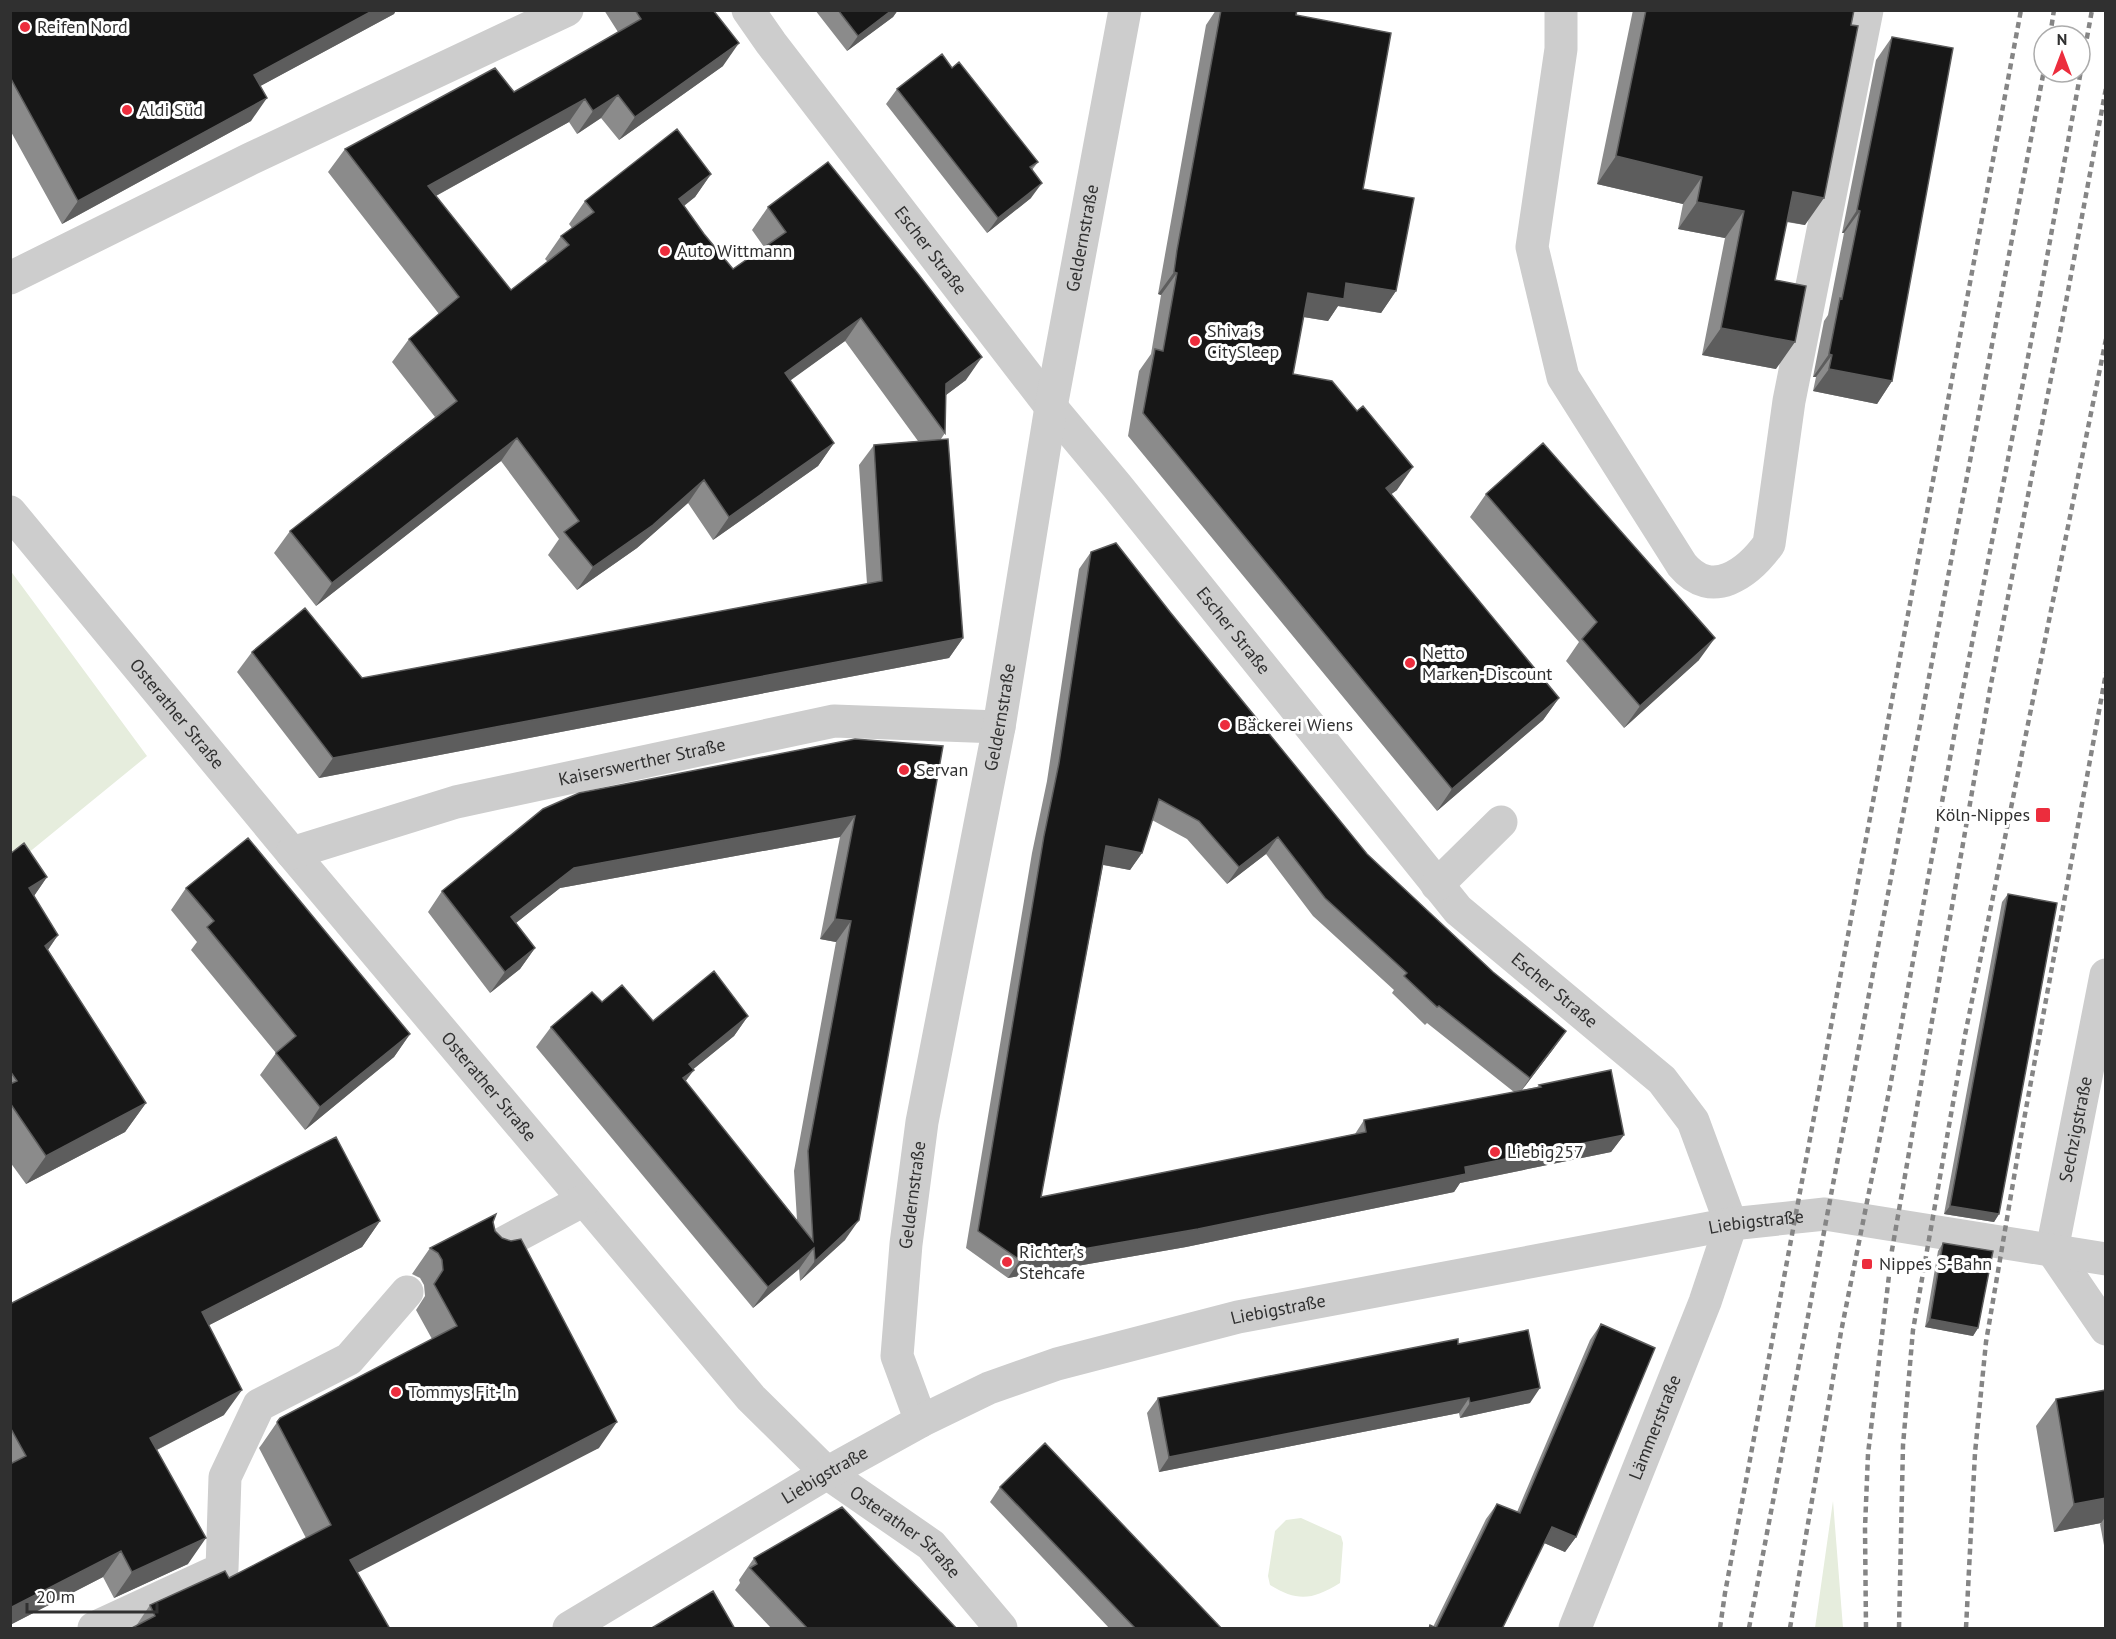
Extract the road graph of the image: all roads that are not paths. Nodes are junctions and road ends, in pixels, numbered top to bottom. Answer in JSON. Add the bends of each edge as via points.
{"nodes":[{"id":1,"x":567,"y":10,"type":"edge"},
{"id":2,"x":748,"y":10,"type":"edge"},
{"id":3,"x":1125,"y":10,"type":"edge"},
{"id":4,"x":1561,"y":10,"type":"edge"},
{"id":5,"x":1867,"y":10,"type":"edge"},
{"id":6,"x":10,"y":278,"type":"edge"},
{"id":7,"x":1051,"y":407,"type":"junction"},
{"id":8,"x":10,"y":512,"type":"edge"},
{"id":9,"x":999,"y":727,"type":"junction"},
{"id":10,"x":1501,"y":822,"type":"dead end"},
{"id":11,"x":292,"y":853,"type":"junction"},
{"id":12,"x":1437,"y":885,"type":"junction"},
{"id":13,"x":2106,"y":975,"type":"edge"},
{"id":14,"x":584,"y":1200,"type":"junction"},
{"id":15,"x":1731,"y":1224,"type":"junction"},
{"id":16,"x":494,"y":1248,"type":"edge"},
{"id":17,"x":2052,"y":1250,"type":"junction"},
{"id":18,"x":2106,"y":1258,"type":"edge"},
{"id":19,"x":407,"y":1292,"type":"dead end"},
{"id":20,"x":2106,"y":1329,"type":"edge"},
{"id":21,"x":921,"y":1421,"type":"junction"},
{"id":22,"x":827,"y":1473,"type":"junction"},
{"id":23,"x":94,"y":1629,"type":"edge"},
{"id":24,"x":569,"y":1629,"type":"edge"},
{"id":25,"x":1001,"y":1629,"type":"edge"},
{"id":26,"x":1575,"y":1629,"type":"edge"}],
"edges":[{"from":1,"to":6,"type":"street","via":[[250,159]]},
{"from":2,"to":7,"type":"street","name":"Escher Straße"},
{"from":3,"to":7,"type":"street","name":"Geldernstraße"},
{"from":4,"to":5,"type":"street","via":[[1561,49],[1532,247],[1563,377],[1682,565],[1701,581],[1716,582],[1744,572],[1769,544],[1789,401]]},
{"from":7,"to":9,"type":"street","name":"Geldernstraße"},
{"from":7,"to":12,"type":"street","name":"Escher Straße"},
{"from":8,"to":11,"type":"street","name":"Osterather Straße"},
{"from":9,"to":11,"type":"street","name":"Kaiserswerther Straße","via":[[834,721],[456,802]]},
{"from":9,"to":21,"type":"street","name":"Geldernstraße","via":[[922,1122],[906,1244],[897,1356]]},
{"from":10,"to":12,"type":"street"},
{"from":11,"to":14,"type":"street","name":"Osterather Straße"},
{"from":12,"to":15,"type":"street","name":"Escher Straße","via":[[1458,910],[1662,1080],[1692,1121]]},
{"from":13,"to":17,"type":"street","name":"Sechzigstraße"},
{"from":14,"to":16,"type":"street"},
{"from":14,"to":22,"type":"street","name":"Osterather Straße","via":[[751,1398]]},
{"from":15,"to":17,"type":"street","name":"Liebigstraße","via":[[1825,1214]]},
{"from":15,"to":21,"type":"street","name":"Liebigstraße","via":[[1238,1317],[1057,1364],[989,1388]]},
{"from":15,"to":26,"type":"street","name":"Lämmerstraße","via":[[1705,1302]]},
{"from":17,"to":18,"type":"street","name":"Liebigstraße"},
{"from":17,"to":20,"type":"street"},
{"from":19,"to":23,"type":"street","via":[[349,1359],[259,1405],[225,1477],[222,1569]]},
{"from":21,"to":22,"type":"street","name":"Liebigstraße"},
{"from":22,"to":24,"type":"street","name":"Liebigstraße"},
{"from":22,"to":25,"type":"street","name":"Osterather Straße","via":[[931,1545]]}]}
